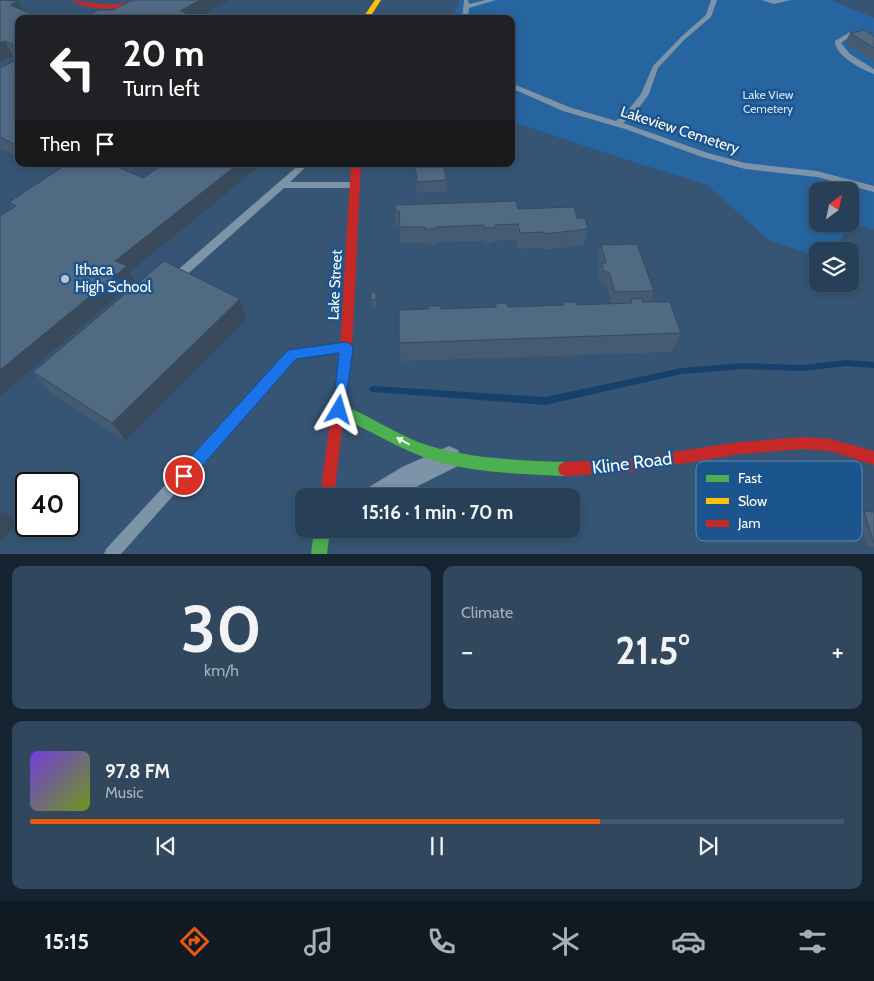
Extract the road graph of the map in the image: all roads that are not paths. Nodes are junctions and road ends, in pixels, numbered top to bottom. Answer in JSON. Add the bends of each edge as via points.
{"nodes":[{"id":1,"x":74,"y":0,"type":"edge"},
{"id":2,"x":143,"y":0,"type":"edge"},
{"id":3,"x":378,"y":0,"type":"edge"},
{"id":4,"x":494,"y":0,"type":"edge"},
{"id":5,"x":714,"y":0,"type":"edge"},
{"id":6,"x":764,"y":0,"type":"edge"},
{"id":7,"x":788,"y":0,"type":"edge"},
{"id":8,"x":466,"y":3,"type":"edge"},
{"id":9,"x":368,"y":15,"type":"edge"},
{"id":10,"x":874,"y":37,"type":"edge"},
{"id":11,"x":874,"y":72,"type":"edge"},
{"id":12,"x":515,"y":87,"type":"edge"},
{"id":13,"x":618,"y":124,"type":"junction"},
{"id":14,"x":302,"y":167,"type":"edge"},
{"id":15,"x":356,"y":167,"type":"edge"},
{"id":16,"x":282,"y":185,"type":"junction"},
{"id":17,"x":355,"y":185,"type":"junction"},
{"id":18,"x":874,"y":190,"type":"edge"},
{"id":19,"x":176,"y":277,"type":"edge"},
{"id":20,"x":346,"y":348,"type":"junction"},
{"id":21,"x":339,"y":410,"type":"junction"},
{"id":22,"x":448,"y":458,"type":"junction"},
{"id":23,"x":874,"y":458,"type":"edge"},
{"id":24,"x":328,"y":488,"type":"edge"},
{"id":25,"x":391,"y":488,"type":"edge"},
{"id":26,"x":111,"y":554,"type":"edge"}],
"edges":[{"from":1,"to":2,"type":"street","via":[[110,9]]},
{"from":3,"to":9,"type":"street"},
{"from":4,"to":8,"type":"lane"},
{"from":5,"to":13,"type":"lane","via":[[709,16],[655,68],[646,94]]},
{"from":6,"to":7,"type":"lane"},
{"from":10,"to":11,"type":"lane","via":[[850,34],[837,42],[838,47],[854,60]]},
{"from":12,"to":13,"type":"lane","name":"Lakeview Cemetery","via":[[566,109]]},
{"from":13,"to":18,"type":"lane","name":"Lakeview Cemetery","via":[[745,166],[817,174]]},
{"from":14,"to":16,"type":"lane"},
{"from":15,"to":17,"type":"street","name":"Lake Street"},
{"from":16,"to":17,"type":"lane"},
{"from":16,"to":19,"type":"lane"},
{"from":17,"to":20,"type":"street","name":"Lake Street"},
{"from":20,"to":21,"type":"street","name":"Lake Street"},
{"from":20,"to":26,"type":"lane","via":[[293,354]]},
{"from":22,"to":21,"type":"street","name":"Kline Road","one_way":true,"via":[[417,448]]},
{"from":21,"to":24,"type":"street","name":"Lake Street"},
{"from":22,"to":23,"type":"street","name":"Kline Road","via":[[577,470],[740,448],[804,444],[830,445]]},
{"from":22,"to":25,"type":"street"}]}
